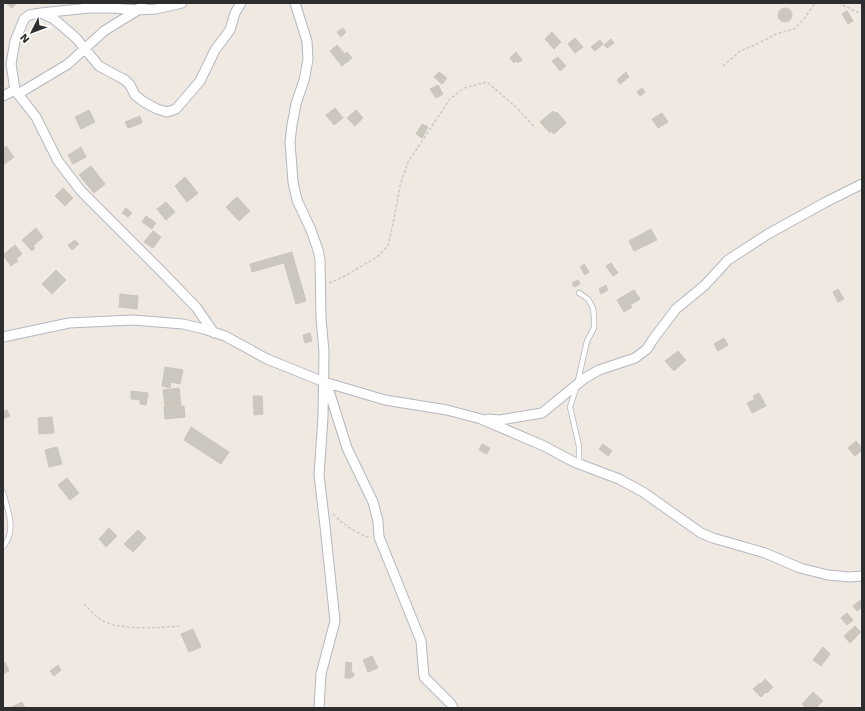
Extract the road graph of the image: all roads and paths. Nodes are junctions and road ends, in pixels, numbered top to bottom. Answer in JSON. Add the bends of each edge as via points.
{"nodes":[{"id":1,"x":182,"y":3,"type":"edge"},
{"id":2,"x":241,"y":3,"type":"edge"},
{"id":3,"x":295,"y":3,"type":"edge"},
{"id":4,"x":815,"y":3,"type":"edge"},
{"id":5,"x":838,"y":3,"type":"edge"},
{"id":6,"x":140,"y":6,"type":"edge"},
{"id":7,"x":41,"y":13,"type":"junction"},
{"id":8,"x":862,"y":14,"type":"edge"},
{"id":9,"x":85,"y":50,"type":"junction"},
{"id":10,"x":723,"y":66,"type":"dead end"},
{"id":11,"x":16,"y":92,"type":"junction"},
{"id":12,"x":3,"y":96,"type":"edge"},
{"id":13,"x":535,"y":128,"type":"dead end"},
{"id":14,"x":862,"y":184,"type":"edge"},
{"id":15,"x":320,"y":287,"type":"junction"},
{"id":16,"x":579,"y":293,"type":"dead end"},
{"id":17,"x":214,"y":333,"type":"junction"},
{"id":18,"x":3,"y":338,"type":"edge"},
{"id":19,"x":324,"y":382,"type":"junction"},
{"id":20,"x":577,"y":385,"type":"junction"},
{"id":21,"x":481,"y":418,"type":"junction"},
{"id":22,"x":579,"y":464,"type":"junction"},
{"id":23,"x":3,"y":492,"type":"edge"},
{"id":24,"x":323,"y":505,"type":"junction"},
{"id":25,"x":380,"y":540,"type":"junction"},
{"id":26,"x":3,"y":547,"type":"edge"},
{"id":27,"x":862,"y":576,"type":"edge"},
{"id":28,"x":84,"y":604,"type":"dead end"},
{"id":29,"x":179,"y":626,"type":"dead end"},
{"id":30,"x":319,"y":708,"type":"edge"},
{"id":31,"x":453,"y":708,"type":"edge"}],
"edges":[{"from":1,"to":6,"type":"street","via":[[156,9]]},
{"from":2,"to":9,"type":"street","via":[[230,30],[215,50],[200,81],[176,109],[167,112],[144,102],[125,80],[100,66]]},
{"from":3,"to":15,"type":"street","via":[[307,41],[308,60],[292,125],[292,170],[297,200],[318,250]]},
{"from":4,"to":10,"type":"path","via":[[794,29],[776,34],[739,52]]},
{"from":5,"to":8,"type":"path"},
{"from":6,"to":7,"type":"street"},
{"from":6,"to":9,"type":"street","via":[[104,31]]},
{"from":7,"to":9,"type":"street","via":[[54,19],[76,38]]},
{"from":7,"to":11,"type":"street","via":[[29,15],[24,19],[15,41],[11,64]]},
{"from":9,"to":11,"type":"street","via":[[68,64]]},
{"from":11,"to":12,"type":"street"},
{"from":11,"to":17,"type":"street","via":[[36,117],[70,179],[196,307]]},
{"from":13,"to":15,"type":"path","via":[[518,108],[487,82],[464,88],[446,104],[408,162],[400,186],[388,246],[371,261]]},
{"from":14,"to":20,"type":"street","via":[[768,234],[728,260],[676,309],[647,349],[634,358],[599,370]]},
{"from":15,"to":19,"type":"street"},
{"from":16,"to":20,"type":"lane","via":[[593,308],[594,328],[587,341]]},
{"from":17,"to":18,"type":"street","via":[[183,324],[133,320],[69,323]]},
{"from":17,"to":19,"type":"street"},
{"from":19,"to":21,"type":"street","via":[[385,400]]},
{"from":19,"to":24,"type":"street","via":[[319,475]]},
{"from":19,"to":25,"type":"street","via":[[348,448],[373,502]]},
{"from":20,"to":21,"type":"street","via":[[542,413],[500,420]]},
{"from":20,"to":22,"type":"lane","via":[[570,407],[579,446]]},
{"from":21,"to":22,"type":"street"},
{"from":22,"to":27,"type":"street","via":[[619,479],[643,492],[707,535],[765,553],[800,568],[850,578]]},
{"from":23,"to":26,"type":"lane","via":[[11,522],[8,542]]},
{"from":24,"to":25,"type":"path","via":[[354,531]]},
{"from":24,"to":30,"type":"street","via":[[335,622],[321,674]]},
{"from":25,"to":31,"type":"street","via":[[421,641],[424,677]]},
{"from":28,"to":29,"type":"path","via":[[100,620],[109,624],[150,628]]}]}
